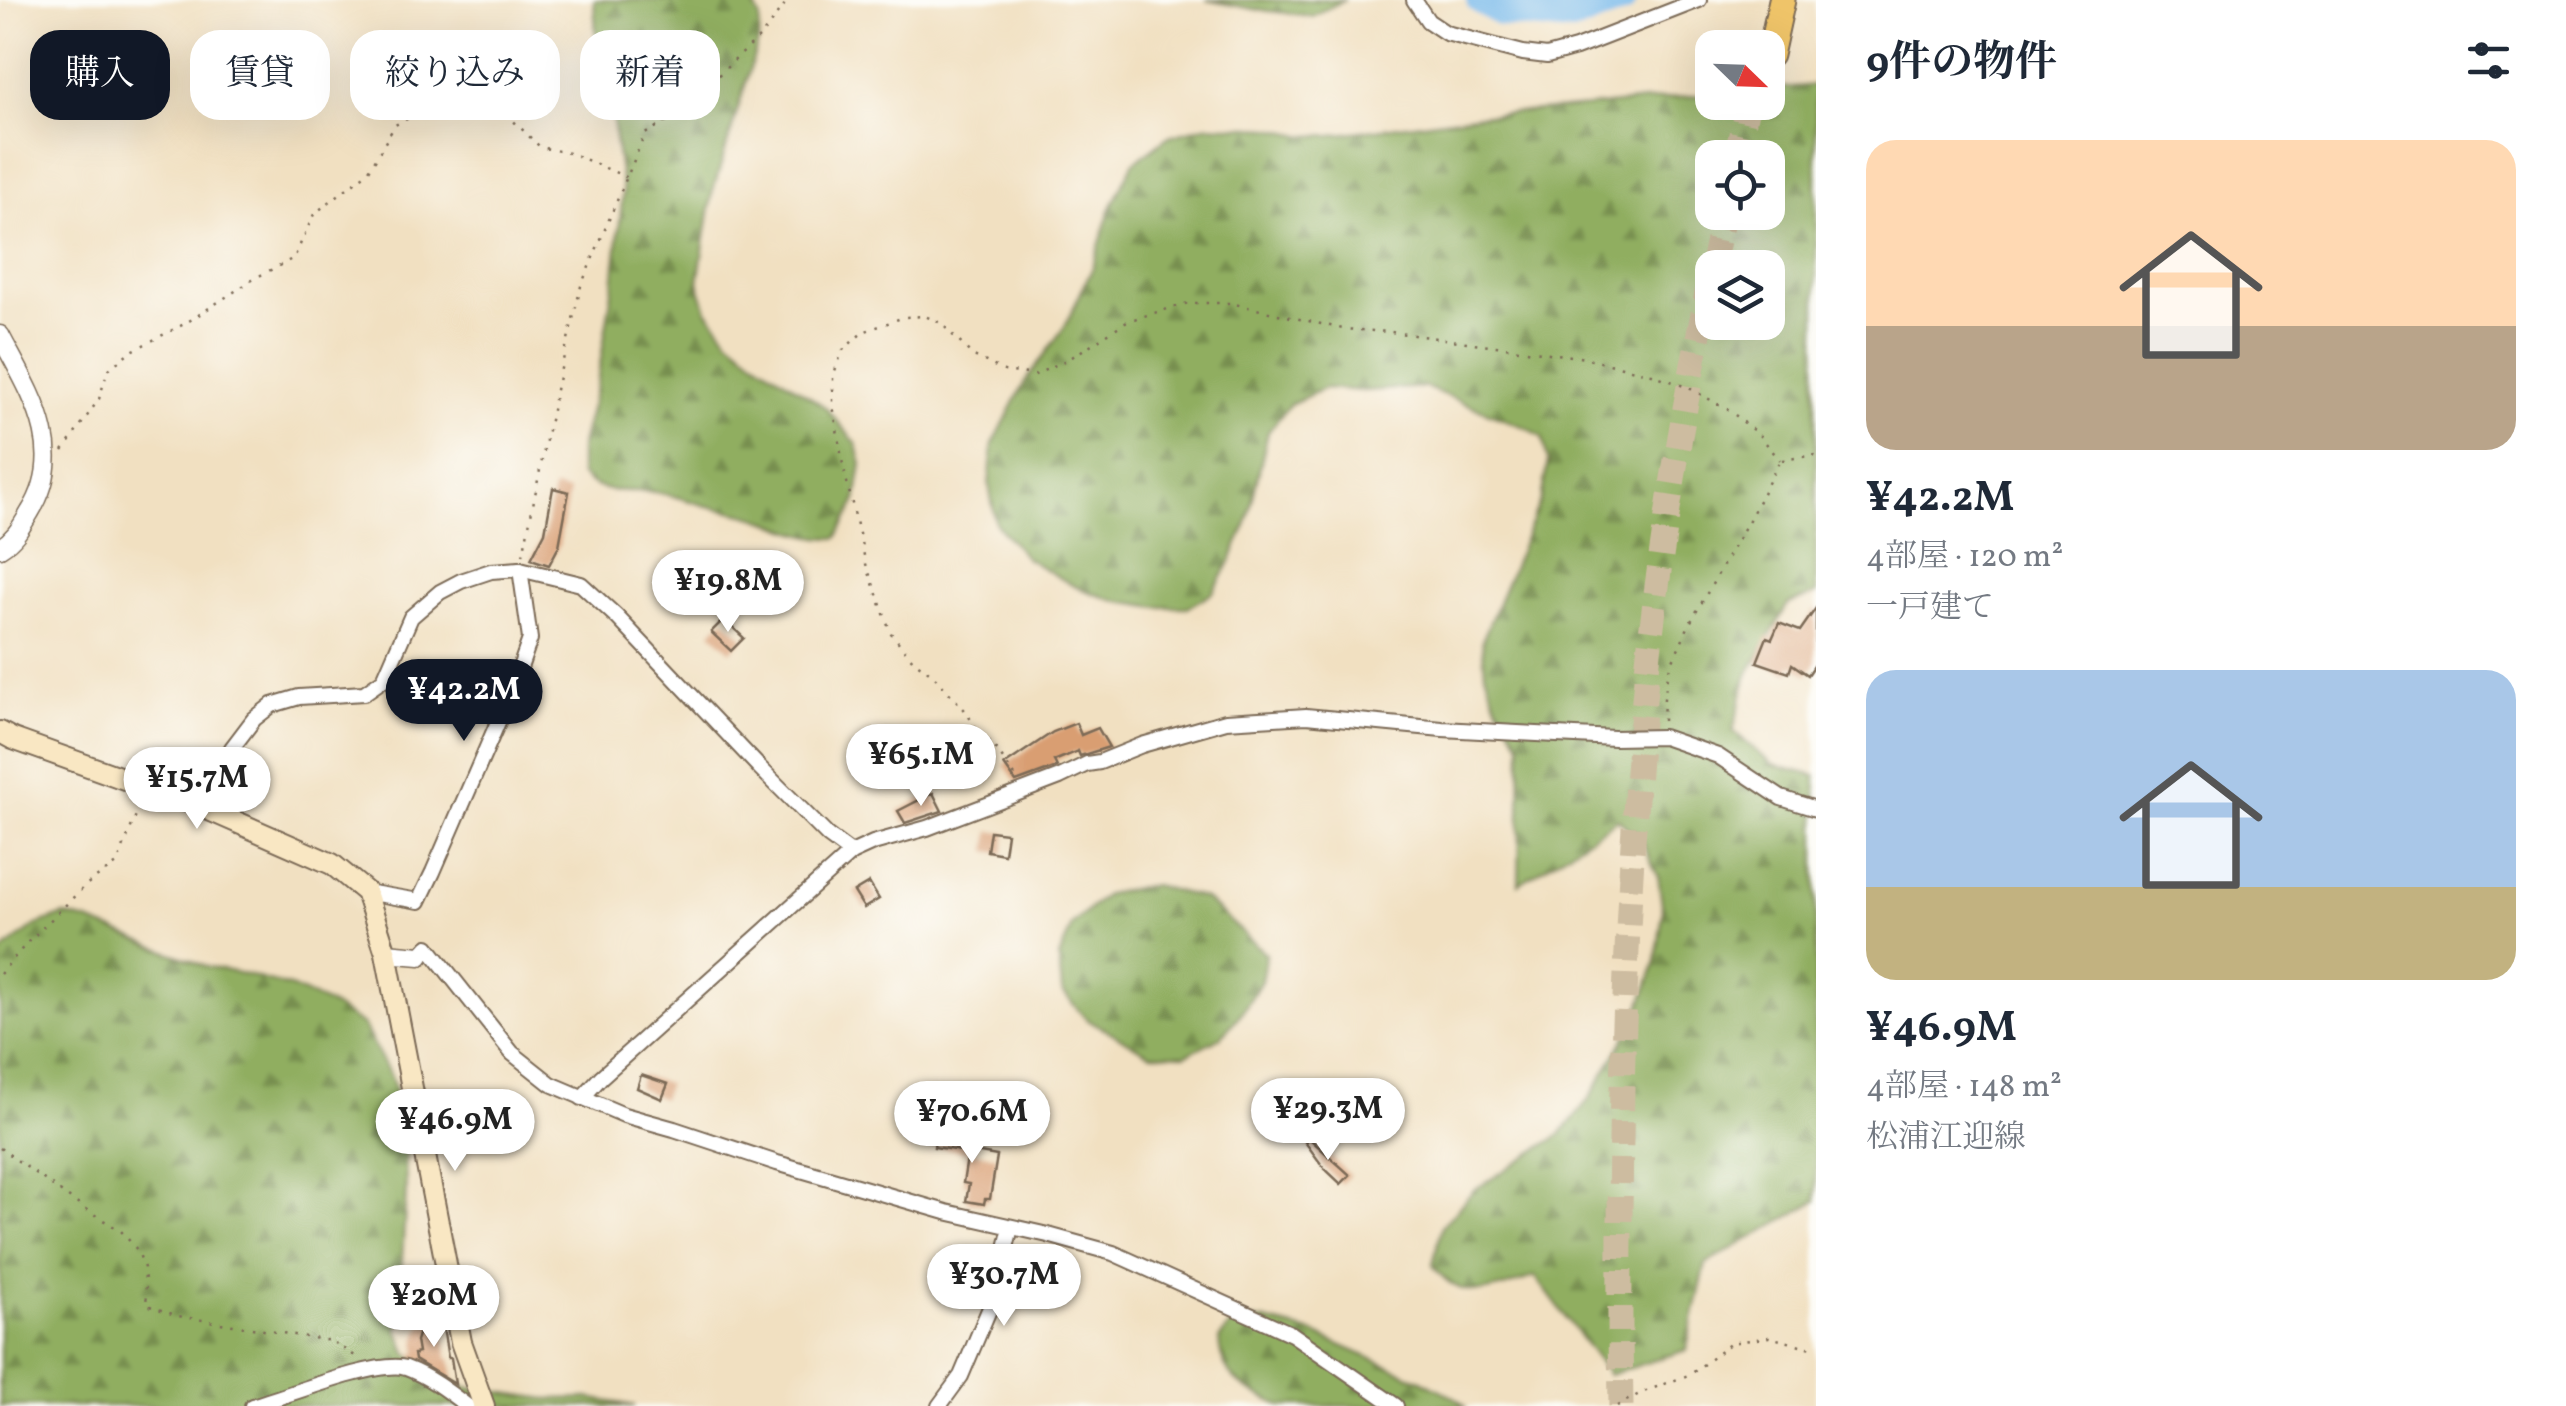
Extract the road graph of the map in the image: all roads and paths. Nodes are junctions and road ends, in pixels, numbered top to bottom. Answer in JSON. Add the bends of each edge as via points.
{"nodes":[{"id":1,"x":788,"y":0,"type":"edge"},
{"id":2,"x":1414,"y":0,"type":"edge"},
{"id":3,"x":1699,"y":0,"type":"edge"},
{"id":4,"x":1772,"y":0,"type":"edge"},
{"id":5,"x":1782,"y":0,"type":"edge"},
{"id":6,"x":1768,"y":30,"type":"edge"},
{"id":7,"x":1772,"y":30,"type":"edge"},
{"id":8,"x":626,"y":177,"type":"junction"},
{"id":9,"x":0,"y":334,"type":"edge"},
{"id":10,"x":1816,"y":455,"type":"edge"},
{"id":11,"x":1780,"y":460,"type":"junction"},
{"id":12,"x":46,"y":472,"type":"junction"},
{"id":13,"x":0,"y":548,"type":"edge"},
{"id":14,"x":520,"y":568,"type":"junction"},
{"id":15,"x":0,"y":732,"type":"edge"},
{"id":16,"x":1663,"y":737,"type":"junction"},
{"id":17,"x":146,"y":786,"type":"junction"},
{"id":18,"x":1025,"y":789,"type":"junction"},
{"id":19,"x":200,"y":806,"type":"junction"},
{"id":20,"x":1816,"y":809,"type":"edge"},
{"id":21,"x":851,"y":853,"type":"junction"},
{"id":22,"x":366,"y":892,"type":"junction"},
{"id":23,"x":386,"y":953,"type":"junction"},
{"id":24,"x":420,"y":956,"type":"joint"},
{"id":25,"x":0,"y":974,"type":"edge"},
{"id":26,"x":582,"y":1098,"type":"junction"},
{"id":27,"x":0,"y":1148,"type":"edge"},
{"id":28,"x":1011,"y":1227,"type":"junction"},
{"id":29,"x":1816,"y":1349,"type":"edge"},
{"id":30,"x":370,"y":1369,"type":"junction"},
{"id":31,"x":252,"y":1406,"type":"edge"},
{"id":32,"x":467,"y":1406,"type":"edge"},
{"id":33,"x":484,"y":1406,"type":"edge"},
{"id":34,"x":940,"y":1406,"type":"edge"},
{"id":35,"x":1396,"y":1406,"type":"edge"},
{"id":36,"x":1617,"y":1406,"type":"edge"}],
"edges":[{"from":1,"to":8,"type":"path","via":[[693,105],[645,134]]},
{"from":2,"to":3,"type":"street","via":[[1446,33],[1547,56]]},
{"from":4,"to":6,"type":"highway"},
{"from":5,"to":7,"type":"highway"},
{"from":8,"to":12,"type":"path","via":[[540,147],[457,72],[395,125],[368,172],[314,214],[294,258],[108,370],[99,399]]},
{"from":8,"to":14,"type":"path","via":[[581,286]]},
{"from":9,"to":12,"type":"street","via":[[41,413]]},
{"from":10,"to":11,"type":"path"},
{"from":11,"to":16,"type":"path","via":[[1669,669]]},
{"from":11,"to":18,"type":"path","via":[[1729,410],[1652,374],[1579,357],[1343,329],[1230,303],[1188,303],[1126,321],[1035,375],[972,355],[925,316],[864,332],[843,350],[833,376],[833,405],[872,581],[891,633],[964,709]]},
{"from":12,"to":13,"type":"street","via":[[35,504],[13,540]]},
{"from":14,"to":19,"type":"street","via":[[490,571],[440,592],[411,617],[384,679],[364,693],[272,704],[232,748]]},
{"from":14,"to":21,"type":"street","via":[[580,584]]},
{"from":14,"to":22,"type":"street","via":[[530,639],[433,872],[419,901]]},
{"from":15,"to":17,"type":"main road"},
{"from":16,"to":18,"type":"street","via":[[1306,716],[1226,721]]},
{"from":16,"to":20,"type":"street","via":[[1718,756],[1781,798]]},
{"from":17,"to":19,"type":"main road"},
{"from":17,"to":25,"type":"path","via":[[117,864],[88,884]]},
{"from":18,"to":21,"type":"street"},
{"from":19,"to":22,"type":"main road","via":[[332,864]]},
{"from":21,"to":26,"type":"street"},
{"from":22,"to":23,"type":"main road"},
{"from":23,"to":24,"type":"street"},
{"from":23,"to":33,"type":"main road","via":[[460,1342]]},
{"from":24,"to":26,"type":"street","via":[[428,947],[512,1054]]},
{"from":26,"to":28,"type":"street","via":[[778,1163]]},
{"from":27,"to":30,"type":"path","via":[[121,1231],[138,1251],[148,1304],[178,1316],[331,1341]]},
{"from":28,"to":34,"type":"street","via":[[994,1298]]},
{"from":28,"to":35,"type":"street","via":[[1113,1253],[1215,1298],[1292,1334]]},
{"from":29,"to":36,"type":"path","via":[[1769,1337],[1731,1344],[1691,1374]]},
{"from":30,"to":31,"type":"street"},
{"from":30,"to":32,"type":"street","via":[[404,1367]]}]}
